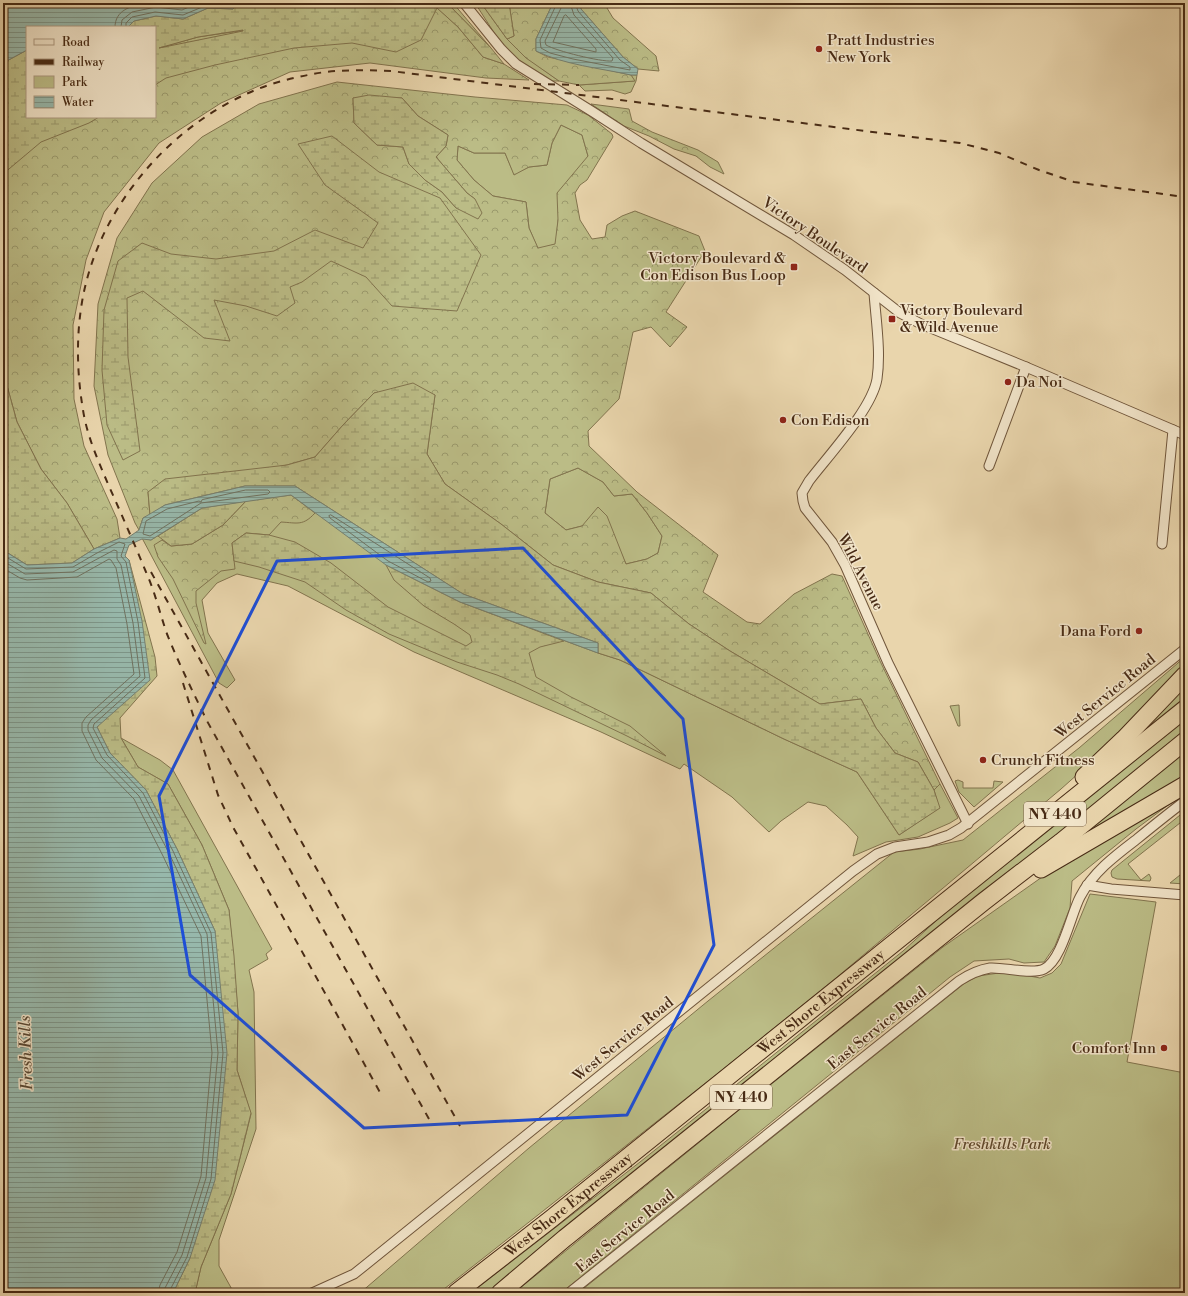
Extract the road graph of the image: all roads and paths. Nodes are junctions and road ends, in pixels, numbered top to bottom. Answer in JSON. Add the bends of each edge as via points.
{"nodes":[{"id":1,"x":464,"y":3,"type":"edge"},
{"id":2,"x":874,"y":293,"type":"junction"},
{"id":3,"x":1026,"y":367,"type":"junction"},
{"id":4,"x":1173,"y":430,"type":"junction"},
{"id":5,"x":1185,"y":435,"type":"edge"},
{"id":6,"x":988,"y":466,"type":"dead end"},
{"id":7,"x":1162,"y":544,"type":"dead end"},
{"id":8,"x":1185,"y":649,"type":"edge"},
{"id":9,"x":1185,"y":675,"type":"edge"},
{"id":10,"x":1185,"y":709,"type":"edge"},
{"id":11,"x":1185,"y":741,"type":"edge"},
{"id":12,"x":1185,"y":785,"type":"edge"},
{"id":13,"x":1185,"y":801,"type":"edge"},
{"id":14,"x":965,"y":826,"type":"junction"},
{"id":15,"x":1087,"y":885,"type":"junction"},
{"id":16,"x":1185,"y":895,"type":"edge"},
{"id":17,"x":983,"y":902,"type":"junction"},
{"id":18,"x":924,"y":919,"type":"junction"},
{"id":19,"x":312,"y":1293,"type":"edge"},
{"id":20,"x":456,"y":1293,"type":"edge"},
{"id":21,"x":500,"y":1293,"type":"edge"},
{"id":22,"x":569,"y":1293,"type":"edge"}],
"edges":[{"from":1,"to":2,"type":"street","name":"Victory Boulevard","via":[[516,64],[794,235]]},
{"from":2,"to":3,"type":"street","name":"Victory Boulevard","via":[[900,313],[921,324]]},
{"from":2,"to":14,"type":"street","name":"Wild Avenue","via":[[878,361],[876,381],[868,404],[802,492],[803,501],[805,508],[832,542],[845,565]]},
{"from":3,"to":4,"type":"street","name":"Victory Boulevard"},
{"from":3,"to":6,"type":"street"},
{"from":4,"to":5,"type":"street","name":"Victory Boulevard"},
{"from":4,"to":7,"type":"street"},
{"from":8,"to":14,"type":"street","name":"West Service Road"},
{"from":9,"to":18,"type":"highway","via":[[1124,739],[1074,786]]},
{"from":10,"to":18,"type":"highway","name":"West Shore Expressway","number":"NY 440"},
{"from":11,"to":17,"type":"highway","name":"West Shore Expressway","number":"NY 440"},
{"from":12,"to":17,"type":"highway"},
{"from":13,"to":15,"type":"street","name":"East Service Road","via":[[1107,862]]},
{"from":14,"to":19,"type":"street","name":"West Service Road","via":[[928,842],[895,847],[877,854],[853,871],[370,1262],[354,1274]]},
{"from":15,"to":16,"type":"street"},
{"from":15,"to":22,"type":"street","name":"East Service Road","via":[[1059,952],[1044,969],[1030,971],[989,968],[959,981]]},
{"from":17,"to":21,"type":"highway","name":"West Shore Expressway","number":"NY 440"},
{"from":18,"to":20,"type":"highway","name":"West Shore Expressway","number":"NY 440"}]}
